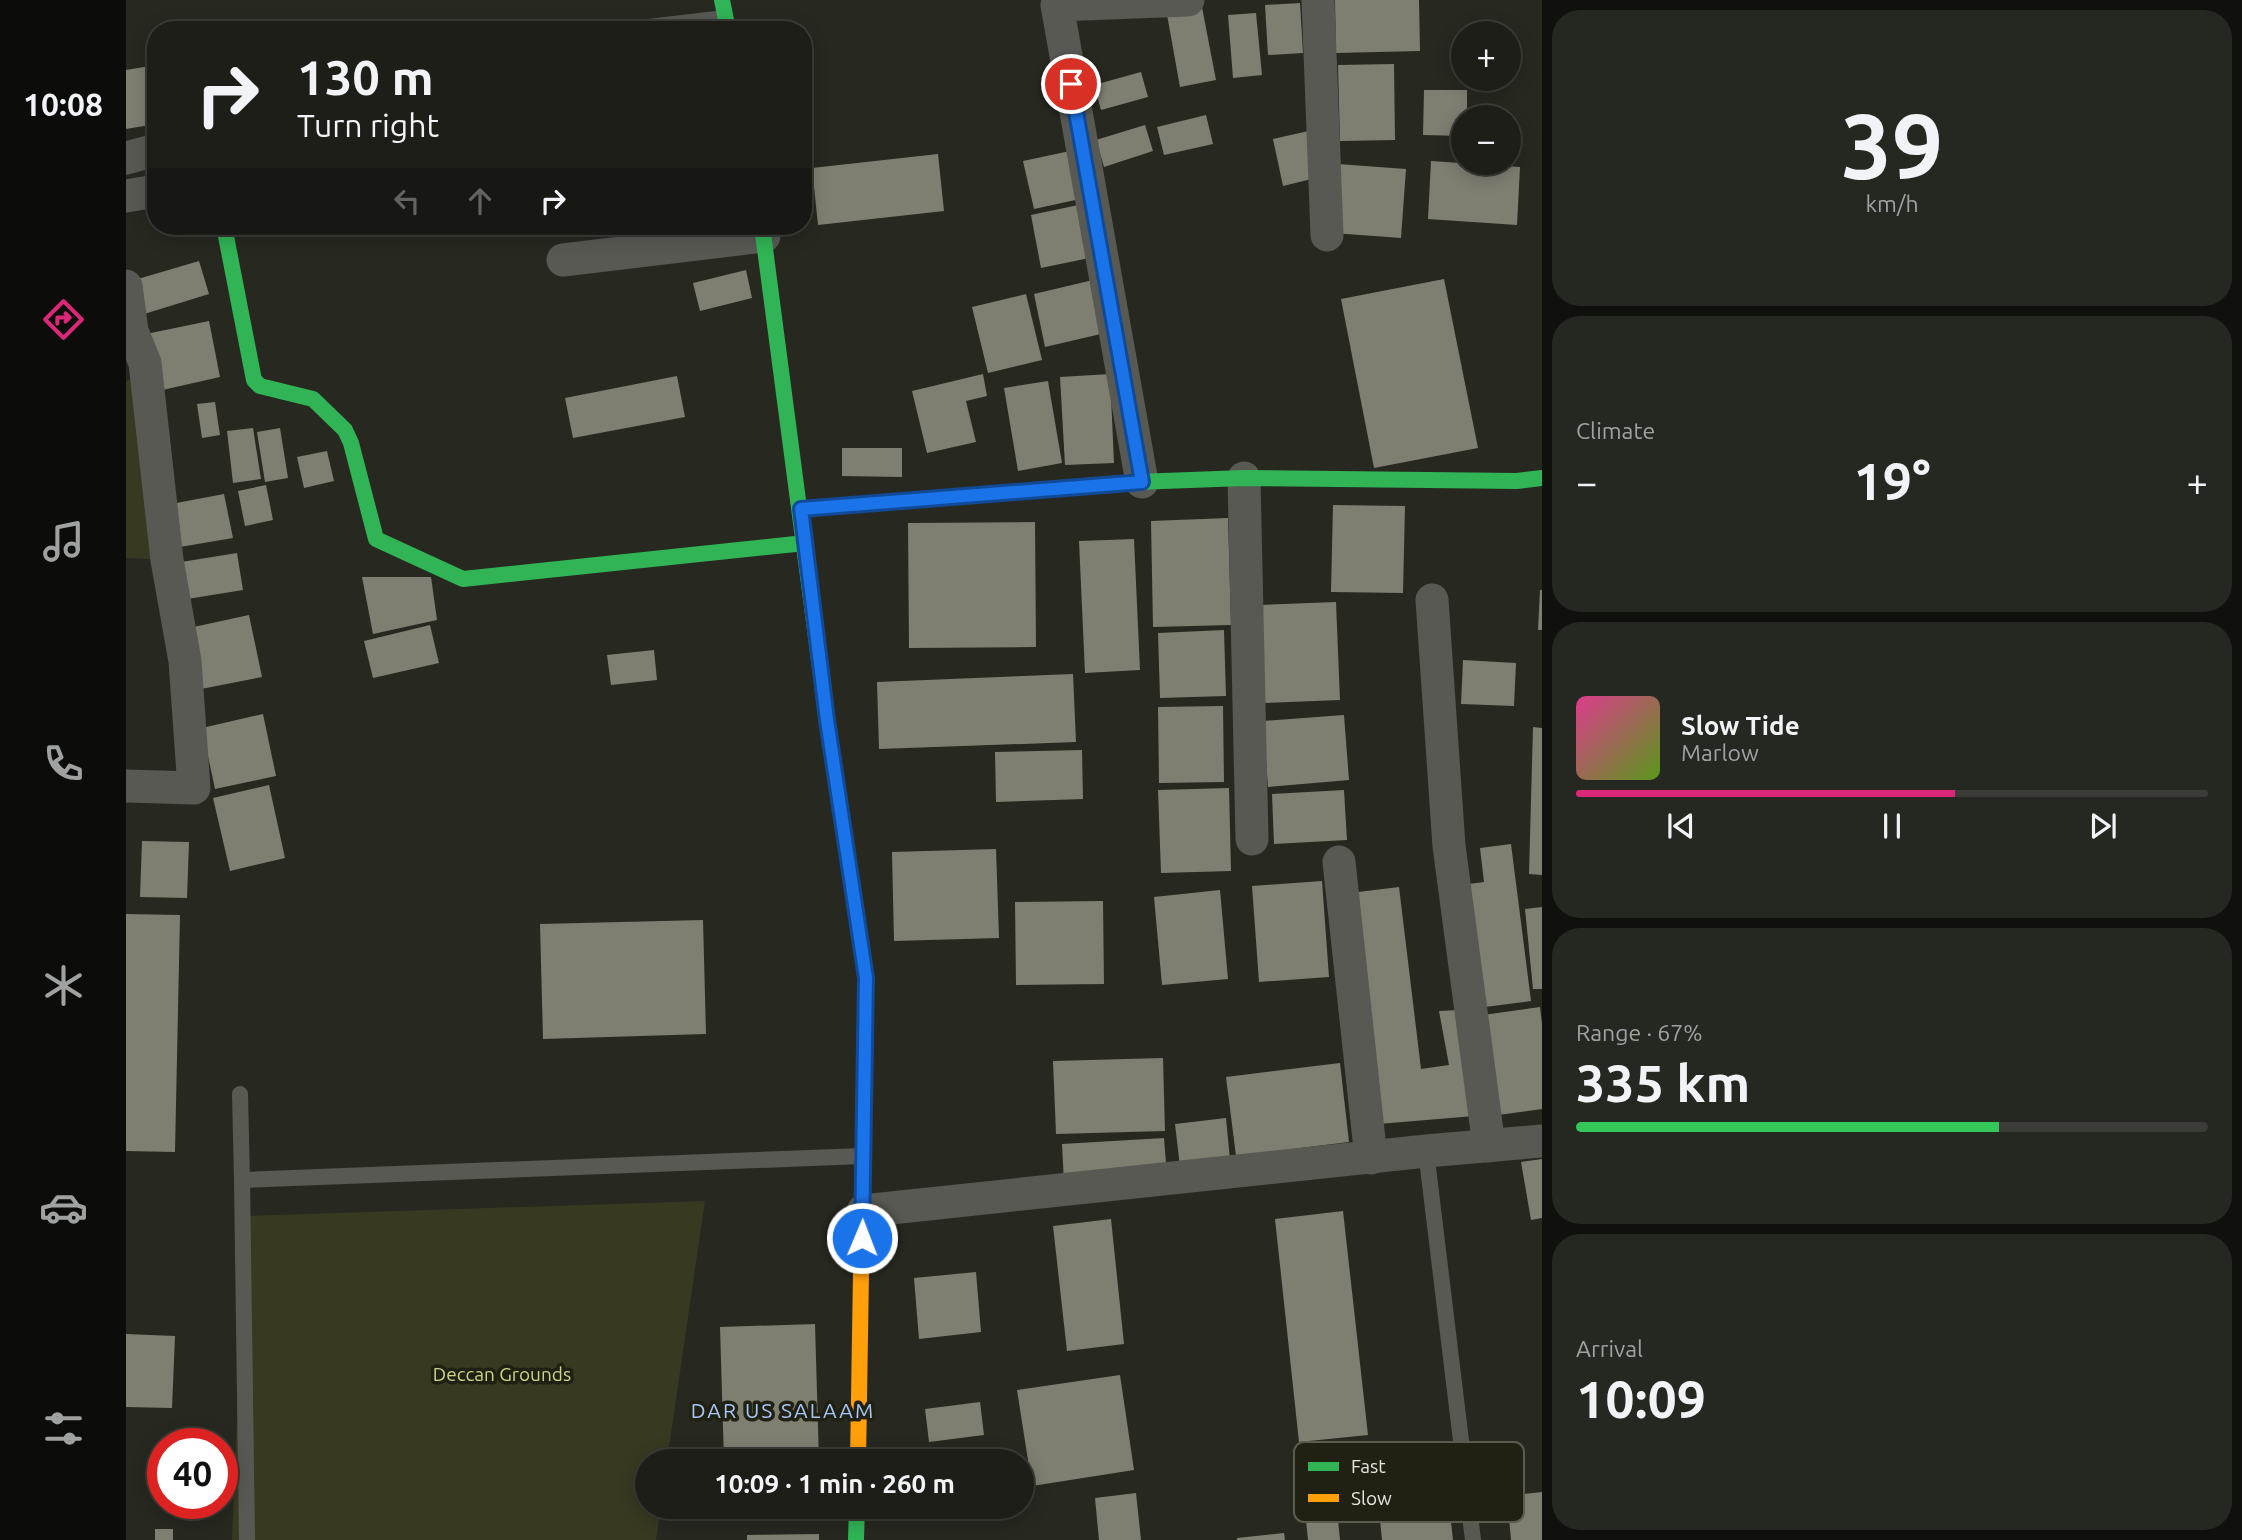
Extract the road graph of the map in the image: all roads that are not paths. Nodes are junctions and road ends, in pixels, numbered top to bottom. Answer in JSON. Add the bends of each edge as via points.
{"nodes":[{"id":1,"x":722,"y":0,"type":"edge"},
{"id":2,"x":1188,"y":0,"type":"edge"},
{"id":3,"x":1318,"y":0,"type":"edge"},
{"id":4,"x":1057,"y":2,"type":"edge"},
{"id":5,"x":726,"y":21,"type":"edge"},
{"id":6,"x":147,"y":152,"type":"edge"},
{"id":7,"x":126,"y":158,"type":"edge"},
{"id":8,"x":147,"y":192,"type":"edge"},
{"id":9,"x":126,"y":196,"type":"edge"},
{"id":10,"x":227,"y":235,"type":"edge"},
{"id":11,"x":735,"y":235,"type":"edge"},
{"id":12,"x":764,"y":235,"type":"edge"},
{"id":13,"x":1327,"y":235,"type":"dead end"},
{"id":14,"x":563,"y":260,"type":"dead end"},
{"id":15,"x":126,"y":286,"type":"edge"},
{"id":16,"x":136,"y":364,"type":"edge"},
{"id":17,"x":1244,"y":478,"type":"junction"},
{"id":18,"x":1542,"y":478,"type":"edge"},
{"id":19,"x":1142,"y":482,"type":"junction"},
{"id":20,"x":801,"y":509,"type":"junction"},
{"id":21,"x":805,"y":543,"type":"junction"},
{"id":22,"x":1433,"y":600,"type":"dead end"},
{"id":23,"x":126,"y":786,"type":"edge"},
{"id":24,"x":1252,"y":839,"type":"dead end"},
{"id":25,"x":1339,"y":862,"type":"dead end"},
{"id":26,"x":240,"y":1094,"type":"dead end"},
{"id":27,"x":1542,"y":1141,"type":"edge"},
{"id":28,"x":1489,"y":1146,"type":"junction"},
{"id":29,"x":1426,"y":1151,"type":"junction"},
{"id":30,"x":862,"y":1156,"type":"junction"},
{"id":31,"x":1371,"y":1158,"type":"junction"},
{"id":32,"x":242,"y":1180,"type":"junction"},
{"id":33,"x":863,"y":1211,"type":"junction"},
{"id":34,"x":1462,"y":1442,"type":"edge"},
{"id":35,"x":858,"y":1449,"type":"edge"},
{"id":36,"x":857,"y":1519,"type":"edge"},
{"id":37,"x":1472,"y":1522,"type":"edge"},
{"id":38,"x":247,"y":1540,"type":"edge"},
{"id":39,"x":856,"y":1540,"type":"edge"},
{"id":40,"x":1474,"y":1540,"type":"edge"}],
"edges":[{"from":1,"to":5,"type":"street"},
{"from":2,"to":4,"type":"street"},
{"from":3,"to":13,"type":"street"},
{"from":4,"to":19,"type":"street"},
{"from":6,"to":7,"type":"street"},
{"from":8,"to":9,"type":"street"},
{"from":10,"to":21,"type":"street","via":[[254,380],[260,386],[313,399],[345,430],[376,539],[463,579]]},
{"from":11,"to":14,"type":"street"},
{"from":12,"to":20,"type":"street"},
{"from":15,"to":16,"type":"street"},
{"from":16,"to":23,"type":"street","via":[[185,661],[194,788]]},
{"from":17,"to":18,"type":"street"},
{"from":17,"to":19,"type":"street"},
{"from":17,"to":24,"type":"street"},
{"from":19,"to":20,"type":"street"},
{"from":20,"to":21,"type":"street"},
{"from":21,"to":30,"type":"street","via":[[866,978]]},
{"from":22,"to":28,"type":"street","via":[[1449,846]]},
{"from":25,"to":31,"type":"street"},
{"from":26,"to":32,"type":"lane"},
{"from":27,"to":28,"type":"street"},
{"from":28,"to":29,"type":"street"},
{"from":29,"to":31,"type":"street"},
{"from":29,"to":34,"type":"lane"},
{"from":30,"to":32,"type":"lane"},
{"from":30,"to":33,"type":"street"},
{"from":31,"to":33,"type":"street"},
{"from":32,"to":38,"type":"lane"},
{"from":33,"to":35,"type":"street"},
{"from":36,"to":39,"type":"street"},
{"from":37,"to":40,"type":"lane"}]}
